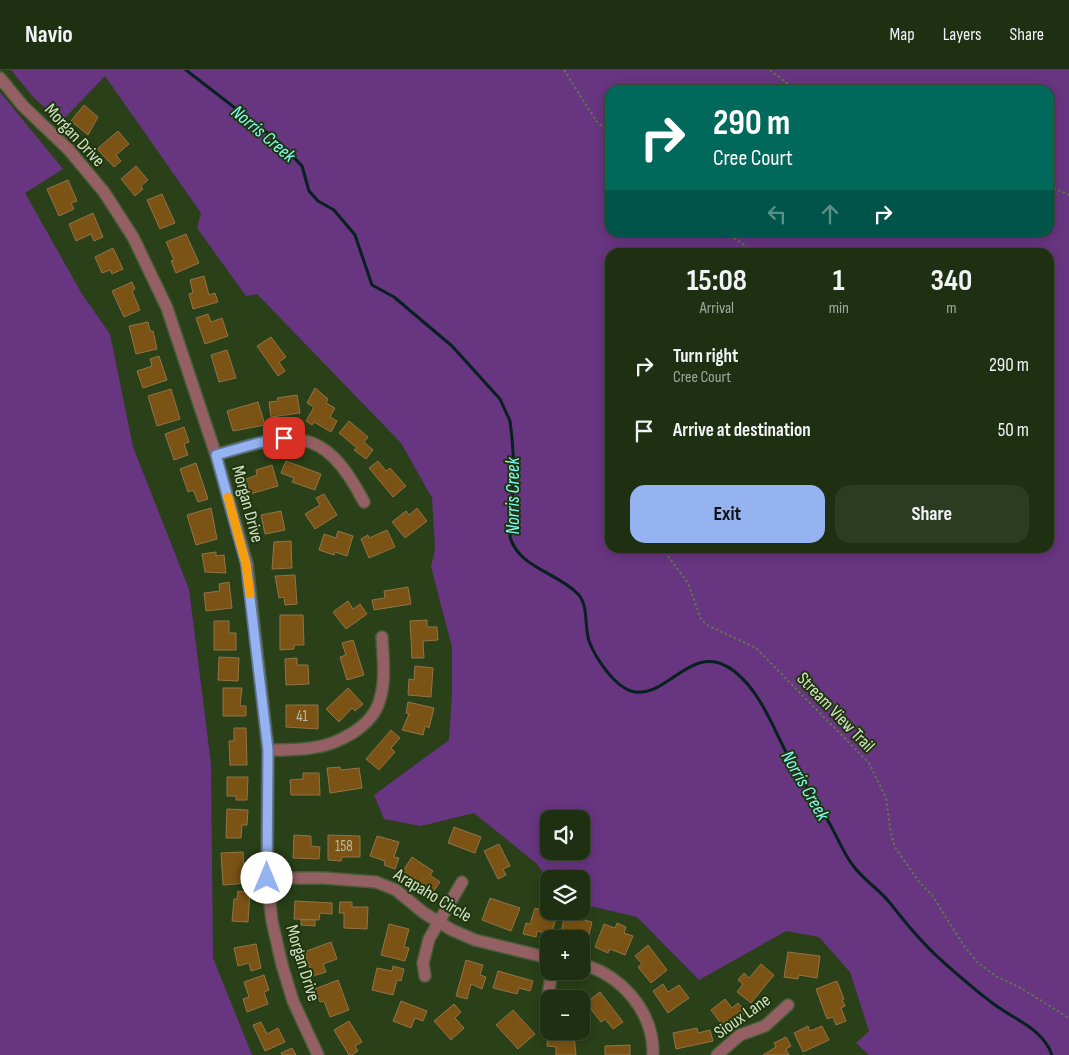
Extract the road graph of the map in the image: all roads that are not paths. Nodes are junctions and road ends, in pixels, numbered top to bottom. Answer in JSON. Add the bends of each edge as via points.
{"nodes":[{"id":1,"x":0,"y":78,"type":"edge"},
{"id":2,"x":216,"y":455,"type":"junction"},
{"id":3,"x":364,"y":502,"type":"dead end"},
{"id":4,"x":382,"y":637,"type":"dead end"},
{"id":5,"x":268,"y":750,"type":"junction"},
{"id":6,"x":267,"y":878,"type":"junction"},
{"id":7,"x":462,"y":882,"type":"dead end"},
{"id":8,"x":440,"y":923,"type":"junction"},
{"id":9,"x":540,"y":956,"type":"edge"},
{"id":10,"x":590,"y":967,"type":"edge"},
{"id":11,"x":426,"y":976,"type":"dead end"},
{"id":12,"x":788,"y":1005,"type":"dead end"},
{"id":13,"x":318,"y":1055,"type":"edge"},
{"id":14,"x":652,"y":1055,"type":"edge"},
{"id":15,"x":717,"y":1055,"type":"edge"}],
"edges":[{"from":1,"to":2,"type":"street","name":"Morgan Drive","via":[[23,106],[75,157],[104,192],[133,238],[167,308]]},
{"from":2,"to":3,"type":"street","via":[[284,438],[314,442],[334,456],[351,477]]},
{"from":2,"to":5,"type":"street","name":"Morgan Drive","via":[[246,564]]},
{"from":4,"to":5,"type":"street","via":[[384,669],[380,700],[367,723],[343,738],[312,748]]},
{"from":5,"to":6,"type":"street","name":"Morgan Drive"},
{"from":6,"to":8,"type":"street","name":"Arapaho Circle","via":[[376,882],[396,890]]},
{"from":6,"to":13,"type":"street","name":"Morgan Drive","via":[[282,965],[293,1001]]},
{"from":7,"to":8,"type":"street"},
{"from":8,"to":9,"type":"street","name":"Arapaho Circle","via":[[475,940]]},
{"from":8,"to":11,"type":"street","via":[[424,951]]},
{"from":10,"to":14,"type":"street","via":[[615,979],[632,995],[648,1024],[653,1043]]},
{"from":12,"to":15,"type":"street","name":"Sioux Lane","via":[[765,1026],[740,1035]]}]}
